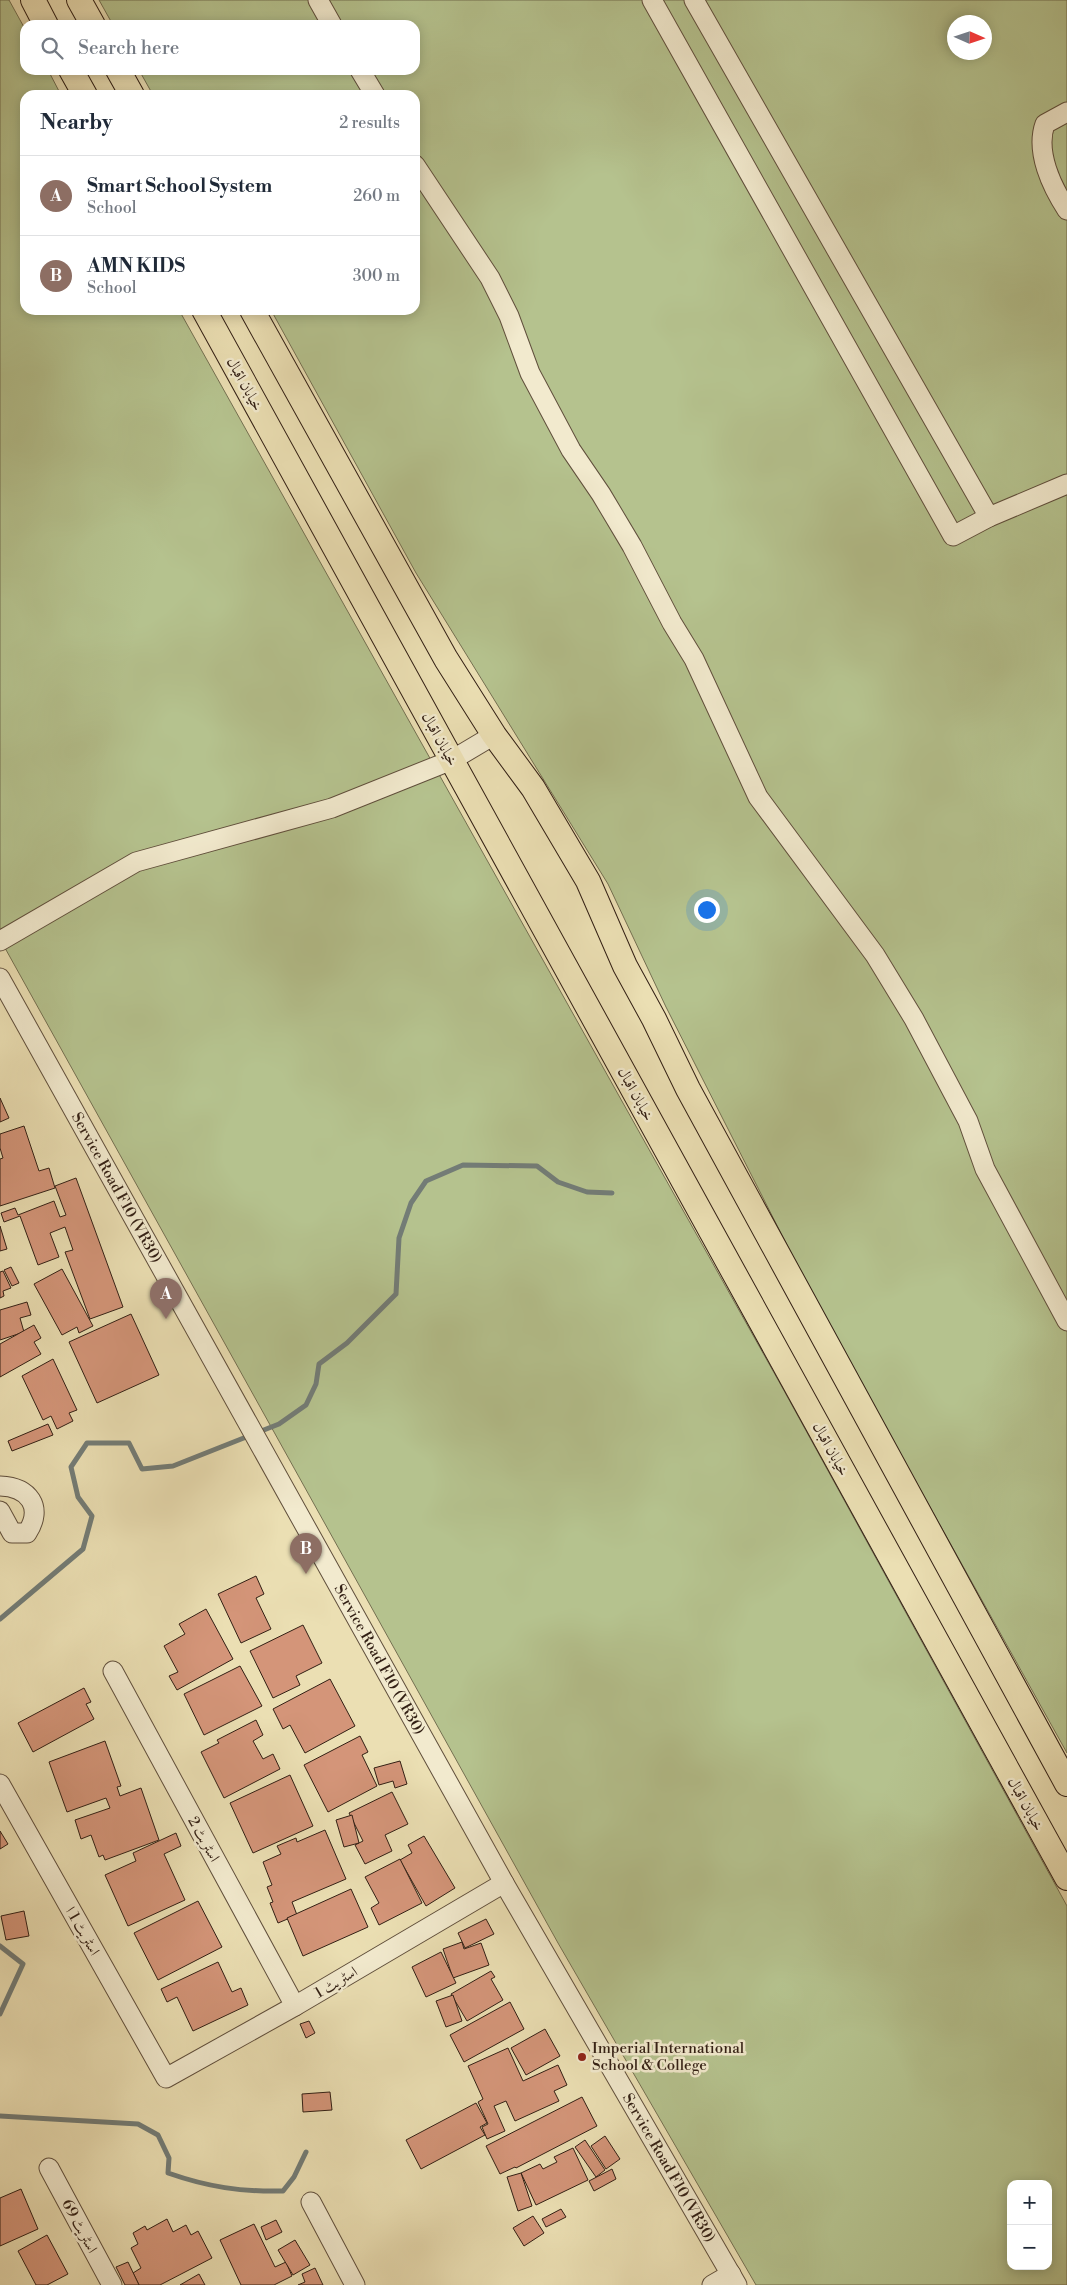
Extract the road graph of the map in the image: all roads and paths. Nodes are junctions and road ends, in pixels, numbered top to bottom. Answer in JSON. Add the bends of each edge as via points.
{"nodes":[{"id":1,"x":33,"y":0,"type":"edge"},
{"id":2,"x":79,"y":0,"type":"edge"},
{"id":3,"x":318,"y":0,"type":"edge"},
{"id":4,"x":652,"y":0,"type":"edge"},
{"id":5,"x":694,"y":0,"type":"edge"},
{"id":6,"x":43,"y":20,"type":"edge"},
{"id":7,"x":90,"y":20,"type":"edge"},
{"id":8,"x":329,"y":20,"type":"edge"},
{"id":9,"x":74,"y":75,"type":"edge"},
{"id":10,"x":121,"y":75,"type":"edge"},
{"id":11,"x":363,"y":75,"type":"edge"},
{"id":12,"x":82,"y":90,"type":"edge"},
{"id":13,"x":129,"y":90,"type":"edge"},
{"id":14,"x":372,"y":90,"type":"edge"},
{"id":15,"x":1067,"y":112,"type":"edge"},
{"id":16,"x":420,"y":173,"type":"edge"},
{"id":17,"x":1067,"y":210,"type":"edge"},
{"id":18,"x":207,"y":315,"type":"edge"},
{"id":19,"x":255,"y":315,"type":"edge"},
{"id":20,"x":1067,"y":484,"type":"edge"},
{"id":21,"x":990,"y":517,"type":"junction"},
{"id":22,"x":494,"y":735,"type":"junction"},
{"id":23,"x":452,"y":760,"type":"junction"},
{"id":24,"x":0,"y":941,"type":"edge"},
{"id":25,"x":0,"y":978,"type":"edge"},
{"id":26,"x":1067,"y":1321,"type":"edge"},
{"id":27,"x":0,"y":1486,"type":"edge"},
{"id":28,"x":0,"y":1511,"type":"edge"},
{"id":29,"x":113,"y":1671,"type":"dead end"},
{"id":30,"x":0,"y":1784,"type":"edge"},
{"id":31,"x":1067,"y":1784,"type":"edge"},
{"id":32,"x":1067,"y":1878,"type":"edge"},
{"id":33,"x":504,"y":1882,"type":"junction"},
{"id":34,"x":296,"y":2006,"type":"junction"},
{"id":35,"x":166,"y":2078,"type":"joint"},
{"id":36,"x":49,"y":2168,"type":"dead end"},
{"id":37,"x":311,"y":2202,"type":"dead end"},
{"id":38,"x":734,"y":2279,"type":"edge"},
{"id":39,"x":112,"y":2285,"type":"edge"},
{"id":40,"x":355,"y":2285,"type":"edge"},
{"id":41,"x":712,"y":2285,"type":"edge"}],
"edges":[{"from":1,"to":6,"type":"main road"},
{"from":2,"to":7,"type":"main road"},
{"from":3,"to":8,"type":"street"},
{"from":4,"to":21,"type":"street","via":[[953,536]]},
{"from":5,"to":21,"type":"street"},
{"from":9,"to":12,"type":"main road"},
{"from":10,"to":13,"type":"main road"},
{"from":11,"to":14,"type":"street"},
{"from":15,"to":17,"type":"street","via":[[1045,124],[1040,137],[1043,159]]},
{"from":16,"to":26,"type":"street","via":[[490,278],[509,316],[534,381],[571,450],[632,546],[694,659],[758,797],[875,955],[914,1019],[968,1121],[985,1169]]},
{"from":18,"to":23,"type":"main road","name":"خیابان اقبال"},
{"from":19,"to":22,"type":"main road","via":[[446,659]]},
{"from":20,"to":21,"type":"street"},
{"from":22,"to":23,"type":"street"},
{"from":22,"to":31,"type":"main road","via":[[538,796],[588,881],[626,966],[688,1089]]},
{"from":23,"to":24,"type":"street","via":[[332,808],[136,862]]},
{"from":23,"to":32,"type":"main road","name":"خیابان اقبال"},
{"from":25,"to":33,"type":"street","name":"Service Road F10 (VR30)"},
{"from":27,"to":28,"type":"street","via":[[8,1486],[28,1496],[34,1506],[33,1523],[26,1533],[12,1532]]},
{"from":29,"to":34,"type":"street","name":"اسٹریٹ 2"},
{"from":30,"to":35,"type":"street","name":"اسٹریٹ 1 ا"},
{"from":33,"to":34,"type":"street","name":"اسٹریٹ 1"},
{"from":33,"to":38,"type":"street","name":"Service Road F10 (VR30)"},
{"from":34,"to":35,"type":"street","name":"اسٹریٹ 1"},
{"from":36,"to":39,"type":"street","name":"اسٹریٹ 69"},
{"from":37,"to":40,"type":"street"},
{"from":38,"to":41,"type":"street"}]}
